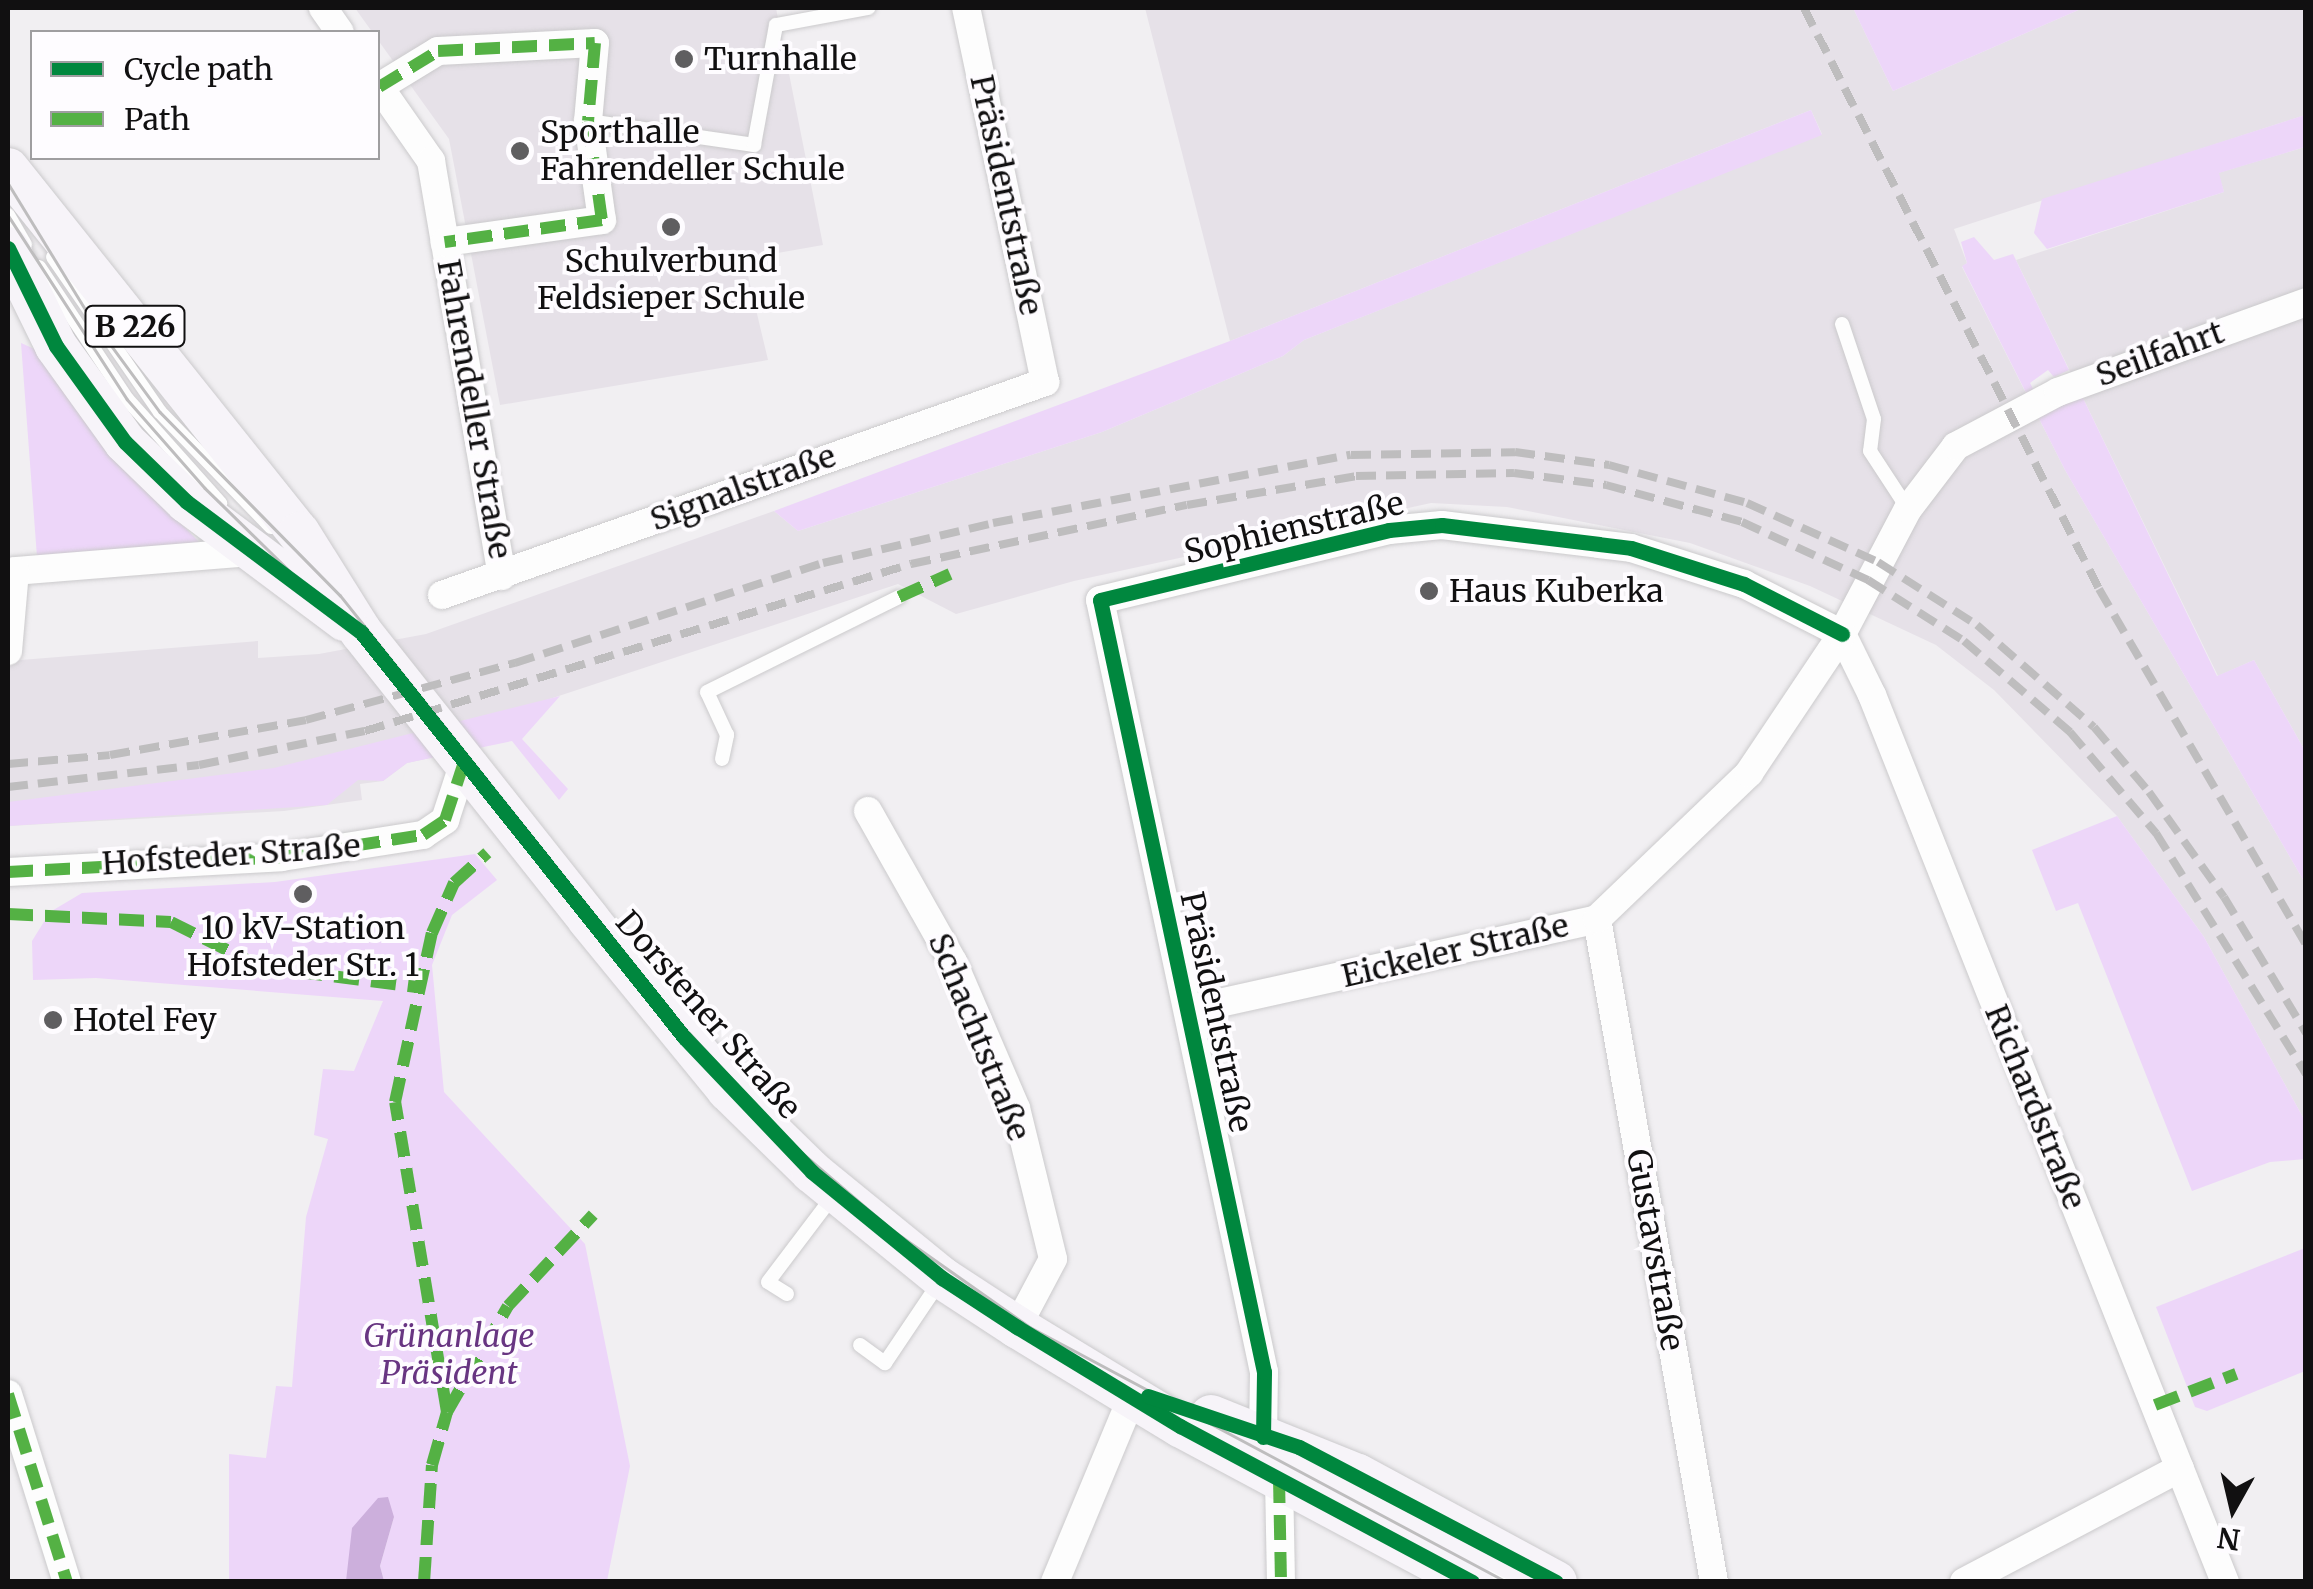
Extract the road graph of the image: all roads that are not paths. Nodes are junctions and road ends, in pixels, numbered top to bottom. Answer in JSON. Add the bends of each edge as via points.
{"nodes":[{"id":1,"x":323,"y":8,"type":"edge"},
{"id":2,"x":868,"y":8,"type":"edge"},
{"id":3,"x":966,"y":8,"type":"edge"},
{"id":4,"x":339,"y":30,"type":"edge"},
{"id":5,"x":380,"y":85,"type":"edge"},
{"id":6,"x":380,"y":89,"type":"edge"},
{"id":7,"x":588,"y":121,"type":"junction"},
{"id":8,"x":8,"y":169,"type":"edge"},
{"id":9,"x":8,"y":183,"type":"edge"},
{"id":10,"x":8,"y":215,"type":"edge"},
{"id":11,"x":445,"y":242,"type":"junction"},
{"id":12,"x":8,"y":248,"type":"edge"},
{"id":13,"x":2306,"y":302,"type":"edge"},
{"id":14,"x":1842,"y":324,"type":"dead end"},
{"id":15,"x":1045,"y":382,"type":"joint"},
{"id":16,"x":2016,"y":412,"type":"joint"},
{"id":17,"x":1908,"y":509,"type":"junction"},
{"id":18,"x":249,"y":552,"type":"junction"},
{"id":19,"x":11,"y":563,"type":"edge"},
{"id":20,"x":502,"y":576,"type":"junction"},
{"id":21,"x":442,"y":596,"type":"dead end"},
{"id":22,"x":899,"y":596,"type":"dead end"},
{"id":23,"x":1100,"y":600,"type":"joint"},
{"id":24,"x":343,"y":610,"type":"junction"},
{"id":25,"x":1842,"y":634,"type":"junction"},
{"id":26,"x":8,"y":651,"type":"edge"},
{"id":27,"x":465,"y":759,"type":"junction"},
{"id":28,"x":722,"y":759,"type":"dead end"},
{"id":29,"x":868,"y":811,"type":"dead end"},
{"id":30,"x":8,"y":872,"type":"edge"},
{"id":31,"x":1597,"y":918,"type":"junction"},
{"id":32,"x":1188,"y":1010,"type":"junction"},
{"id":33,"x":836,"y":1192,"type":"junction"},
{"id":34,"x":942,"y":1278,"type":"junction"},
{"id":35,"x":787,"y":1294,"type":"dead end"},
{"id":36,"x":1018,"y":1328,"type":"junction"},
{"id":37,"x":860,"y":1345,"type":"dead end"},
{"id":38,"x":1134,"y":1392,"type":"junction"},
{"id":39,"x":8,"y":1394,"type":"edge"},
{"id":40,"x":1263,"y":1437,"type":"junction"},
{"id":41,"x":16,"y":1463,"type":"edge"},
{"id":42,"x":2180,"y":1468,"type":"junction"},
{"id":43,"x":1279,"y":1478,"type":"junction"},
{"id":44,"x":67,"y":1582,"type":"edge"},
{"id":45,"x":1055,"y":1582,"type":"edge"},
{"id":46,"x":1281,"y":1582,"type":"edge"},
{"id":47,"x":1472,"y":1582,"type":"edge"},
{"id":48,"x":1507,"y":1582,"type":"edge"},
{"id":49,"x":1556,"y":1582,"type":"edge"},
{"id":50,"x":1714,"y":1582,"type":"edge"},
{"id":51,"x":1964,"y":1582,"type":"edge"},
{"id":52,"x":2225,"y":1582,"type":"edge"}],
"edges":[{"from":1,"to":4,"type":"street"},
{"from":2,"to":7,"type":"lane","via":[[776,25],[754,145]]},
{"from":3,"to":15,"type":"street","name":"Präsidentstraße"},
{"from":5,"to":7,"type":"street","name":"Fahrendeller Straße","via":[[438,51],[595,43]]},
{"from":6,"to":11,"type":"street","name":"Fahrendeller Straße","via":[[432,161]]},
{"from":7,"to":11,"type":"street","name":"Fahrendeller Straße","via":[[602,220]]},
{"from":8,"to":24,"type":"main road","name":"Dorstener Straße","number":"B 226","via":[[298,533]]},
{"from":9,"to":24,"type":"lane","via":[[89,315],[160,412]]},
{"from":10,"to":24,"type":"lane","via":[[127,399],[205,488]]},
{"from":11,"to":20,"type":"street","name":"Fahrendeller Straße"},
{"from":12,"to":18,"type":"main road","name":"Dorstener Straße","number":"B 226","via":[[56,346],[124,442]]},
{"from":13,"to":16,"type":"street","name":"Seilfahrt"},
{"from":14,"to":17,"type":"lane","via":[[1874,418],[1870,450]]},
{"from":15,"to":20,"type":"street","name":"Signalstraße"},
{"from":16,"to":17,"type":"street","name":"Eickeler Straße","via":[[1956,446]]},
{"from":17,"to":25,"type":"street","name":"Eickeler Straße"},
{"from":18,"to":19,"type":"street"},
{"from":18,"to":24,"type":"main road","name":"Dorstener Straße","number":"B 226"},
{"from":19,"to":26,"type":"street"},
{"from":20,"to":21,"type":"street","name":"Signalstraße"},
{"from":22,"to":28,"type":"lane","via":[[707,692],[727,735]]},
{"from":23,"to":25,"type":"street","name":"Sophienstraße","via":[[1389,530],[1442,525],[1631,548],[1744,584]]},
{"from":23,"to":32,"type":"street","name":"Präsidentstraße"},
{"from":24,"to":27,"type":"main road","name":"Dorstener Straße","number":"B 226"},
{"from":25,"to":31,"type":"street","name":"Eickeler Straße","via":[[1749,773]]},
{"from":25,"to":42,"type":"street","name":"Richardstraße"},
{"from":27,"to":30,"type":"street","name":"Hofsteder Straße","via":[[444,820],[423,835],[282,857]]},
{"from":27,"to":33,"type":"main road","name":"Dorstener Straße","number":"B 226","via":[[728,1090]]},
{"from":29,"to":36,"type":"street","name":"Schachtstraße","via":[[953,962],[1016,1108],[1053,1259]]},
{"from":31,"to":32,"type":"street","name":"Eickeler Straße"},
{"from":31,"to":50,"type":"street","name":"Gustavstraße"},
{"from":32,"to":40,"type":"street","name":"Präsidentstraße","via":[[1264,1372]]},
{"from":33,"to":34,"type":"main road","name":"Dorstener Straße","number":"B 226"},
{"from":33,"to":35,"type":"lane","via":[[768,1282]]},
{"from":34,"to":36,"type":"main road","name":"Dorstener Straße","number":"B 226"},
{"from":34,"to":37,"type":"lane","via":[[885,1363]]},
{"from":36,"to":38,"type":"main road","name":"Dorstener Straße","number":"B 226"},
{"from":38,"to":40,"type":"main road","name":"Dorstener Straße","number":"B 226"},
{"from":38,"to":43,"type":"main road","name":"Dorstener Straße","number":"B 226","via":[[1180,1426]]},
{"from":38,"to":45,"type":"street"},
{"from":39,"to":41,"type":"street"},
{"from":40,"to":43,"type":"main road"},
{"from":40,"to":48,"type":"lane","via":[[1290,1467]]},
{"from":40,"to":49,"type":"main road","name":"Dorstener Straße","number":"B 226","via":[[1358,1474]]},
{"from":41,"to":44,"type":"street"},
{"from":42,"to":51,"type":"street"},
{"from":42,"to":52,"type":"street","name":"Richardstraße"},
{"from":43,"to":46,"type":"street"},
{"from":43,"to":47,"type":"main road","name":"Dorstener Straße","number":"B 226"}]}
